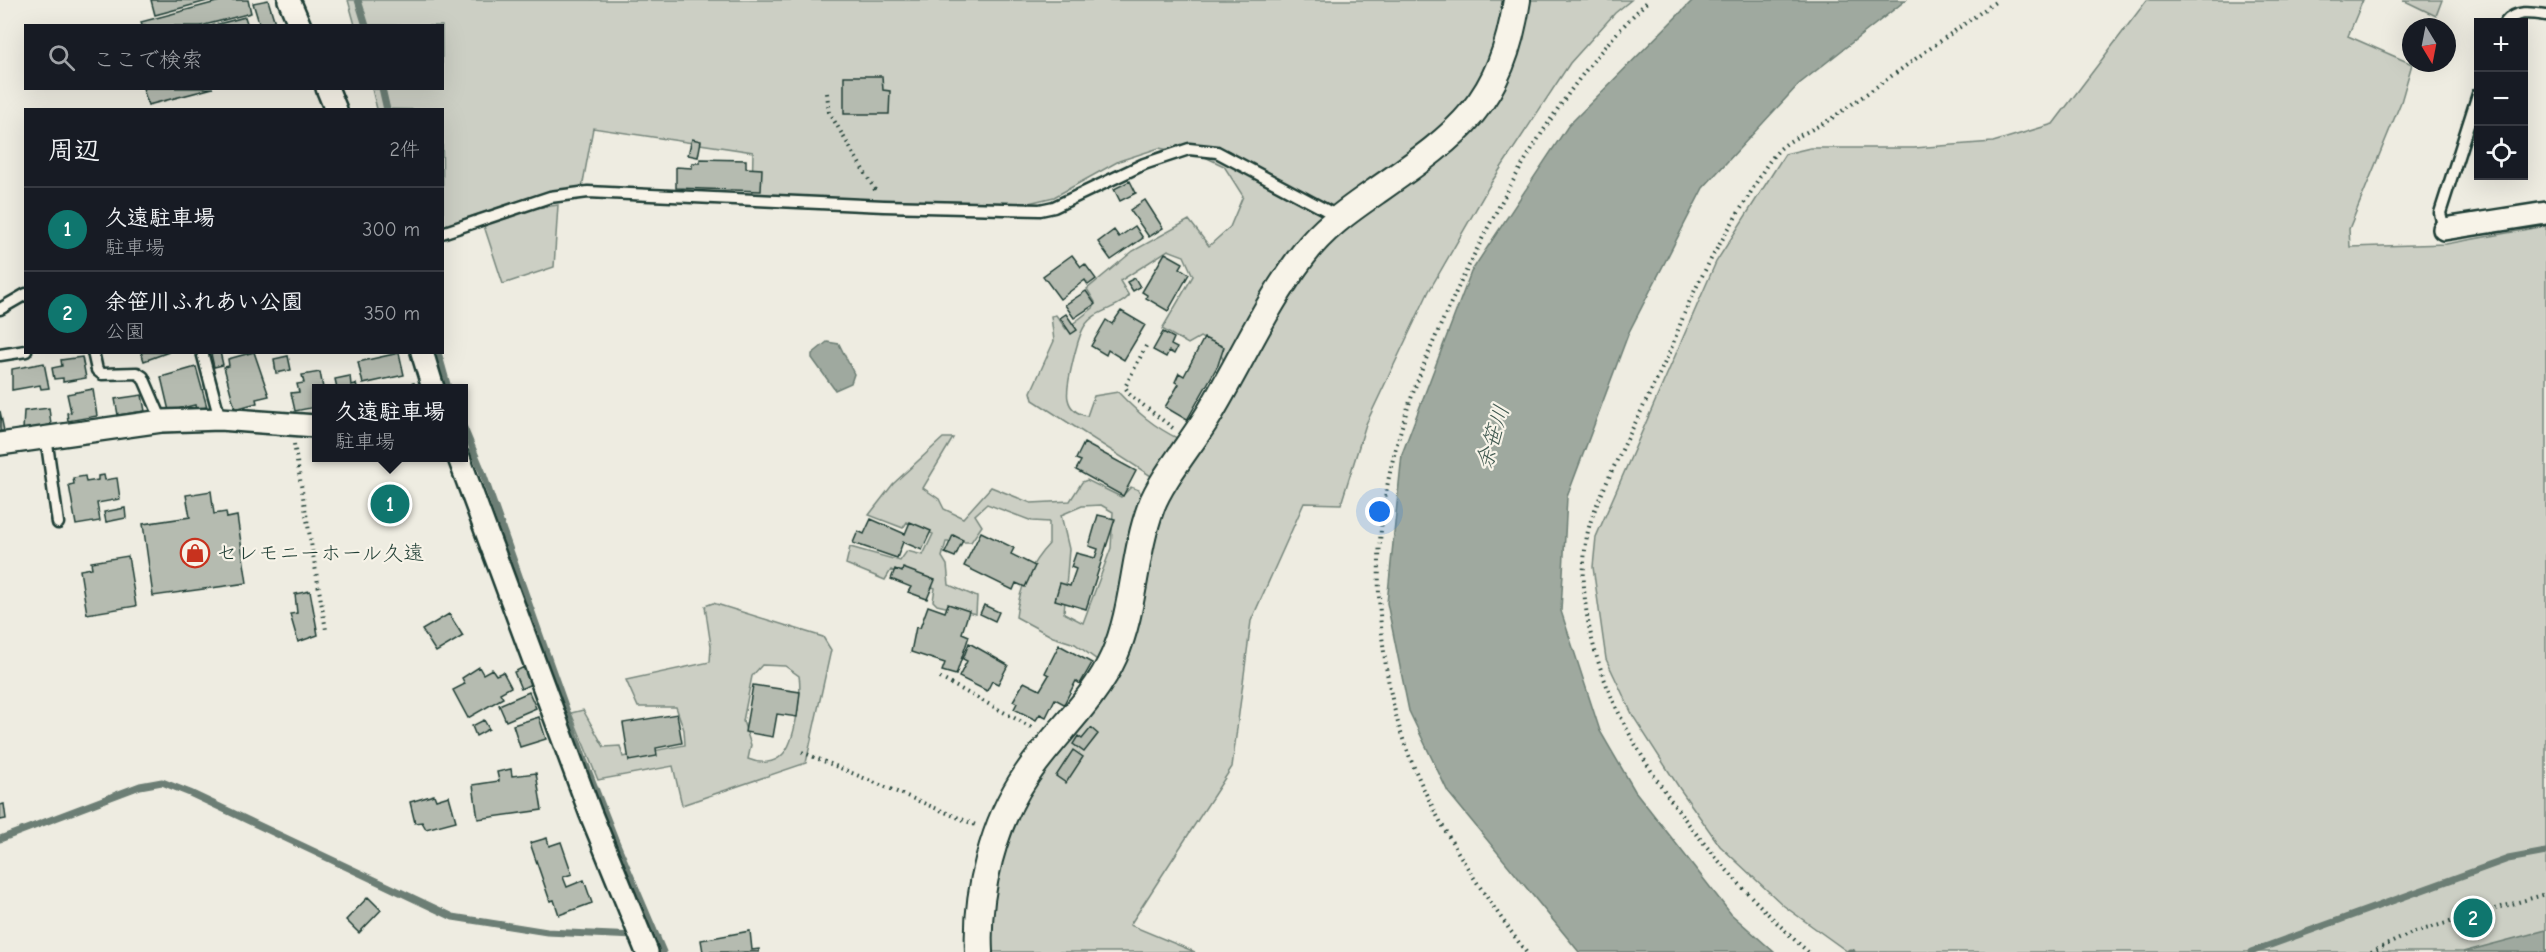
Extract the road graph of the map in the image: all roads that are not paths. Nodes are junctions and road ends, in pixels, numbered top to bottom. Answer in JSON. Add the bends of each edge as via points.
{"nodes":[{"id":1,"x":289,"y":0,"type":"edge"},
{"id":2,"x":1517,"y":0,"type":"edge"},
{"id":3,"x":2546,"y":15,"type":"edge"},
{"id":4,"x":2510,"y":18,"type":"edge"},
{"id":5,"x":299,"y":24,"type":"edge"},
{"id":6,"x":328,"y":90,"type":"edge"},
{"id":7,"x":2474,"y":107,"type":"edge"},
{"id":8,"x":335,"y":108,"type":"edge"},
{"id":9,"x":2546,"y":213,"type":"edge"},
{"id":10,"x":1339,"y":217,"type":"junction"},
{"id":11,"x":2444,"y":229,"type":"joint"},
{"id":12,"x":444,"y":231,"type":"edge"},
{"id":13,"x":24,"y":295,"type":"edge"},
{"id":14,"x":0,"y":309,"type":"edge"},
{"id":15,"x":24,"y":351,"type":"edge"},
{"id":16,"x":93,"y":354,"type":"edge"},
{"id":17,"x":203,"y":354,"type":"edge"},
{"id":18,"x":423,"y":354,"type":"edge"},
{"id":19,"x":0,"y":355,"type":"edge"},
{"id":20,"x":432,"y":384,"type":"edge"},
{"id":21,"x":220,"y":419,"type":"junction"},
{"id":22,"x":162,"y":421,"type":"junction"},
{"id":23,"x":312,"y":426,"type":"edge"},
{"id":24,"x":46,"y":437,"type":"junction"},
{"id":25,"x":0,"y":444,"type":"edge"},
{"id":26,"x":460,"y":462,"type":"edge"},
{"id":27,"x":58,"y":523,"type":"dead end"},
{"id":28,"x":647,"y":952,"type":"edge"},
{"id":29,"x":979,"y":952,"type":"edge"}],
"edges":[{"from":1,"to":5,"type":"street"},
{"from":2,"to":10,"type":"street","via":[[1512,34],[1494,83],[1466,122],[1439,147]]},
{"from":3,"to":4,"type":"lane","via":[[2528,12]]},
{"from":6,"to":8,"type":"street"},
{"from":7,"to":11,"type":"lane","via":[[2440,213]]},
{"from":9,"to":11,"type":"street"},
{"from":10,"to":12,"type":"lane","via":[[1216,152],[1189,149],[1144,164],[1040,210],[570,193]]},
{"from":10,"to":29,"type":"street","via":[[1305,252],[1269,304],[1193,440],[1152,504],[1140,542],[1132,601],[1114,656],[1096,687],[1026,774],[998,834],[979,913]]},
{"from":13,"to":14,"type":"lane"},
{"from":15,"to":19,"type":"lane"},
{"from":16,"to":22,"type":"lane","via":[[97,370],[102,374],[137,373],[143,377]]},
{"from":17,"to":21,"type":"lane"},
{"from":18,"to":20,"type":"street"},
{"from":21,"to":22,"type":"street"},
{"from":21,"to":23,"type":"street"},
{"from":22,"to":24,"type":"street"},
{"from":24,"to":25,"type":"street"},
{"from":24,"to":27,"type":"lane"},
{"from":26,"to":28,"type":"street","via":[[590,812]]}]}
